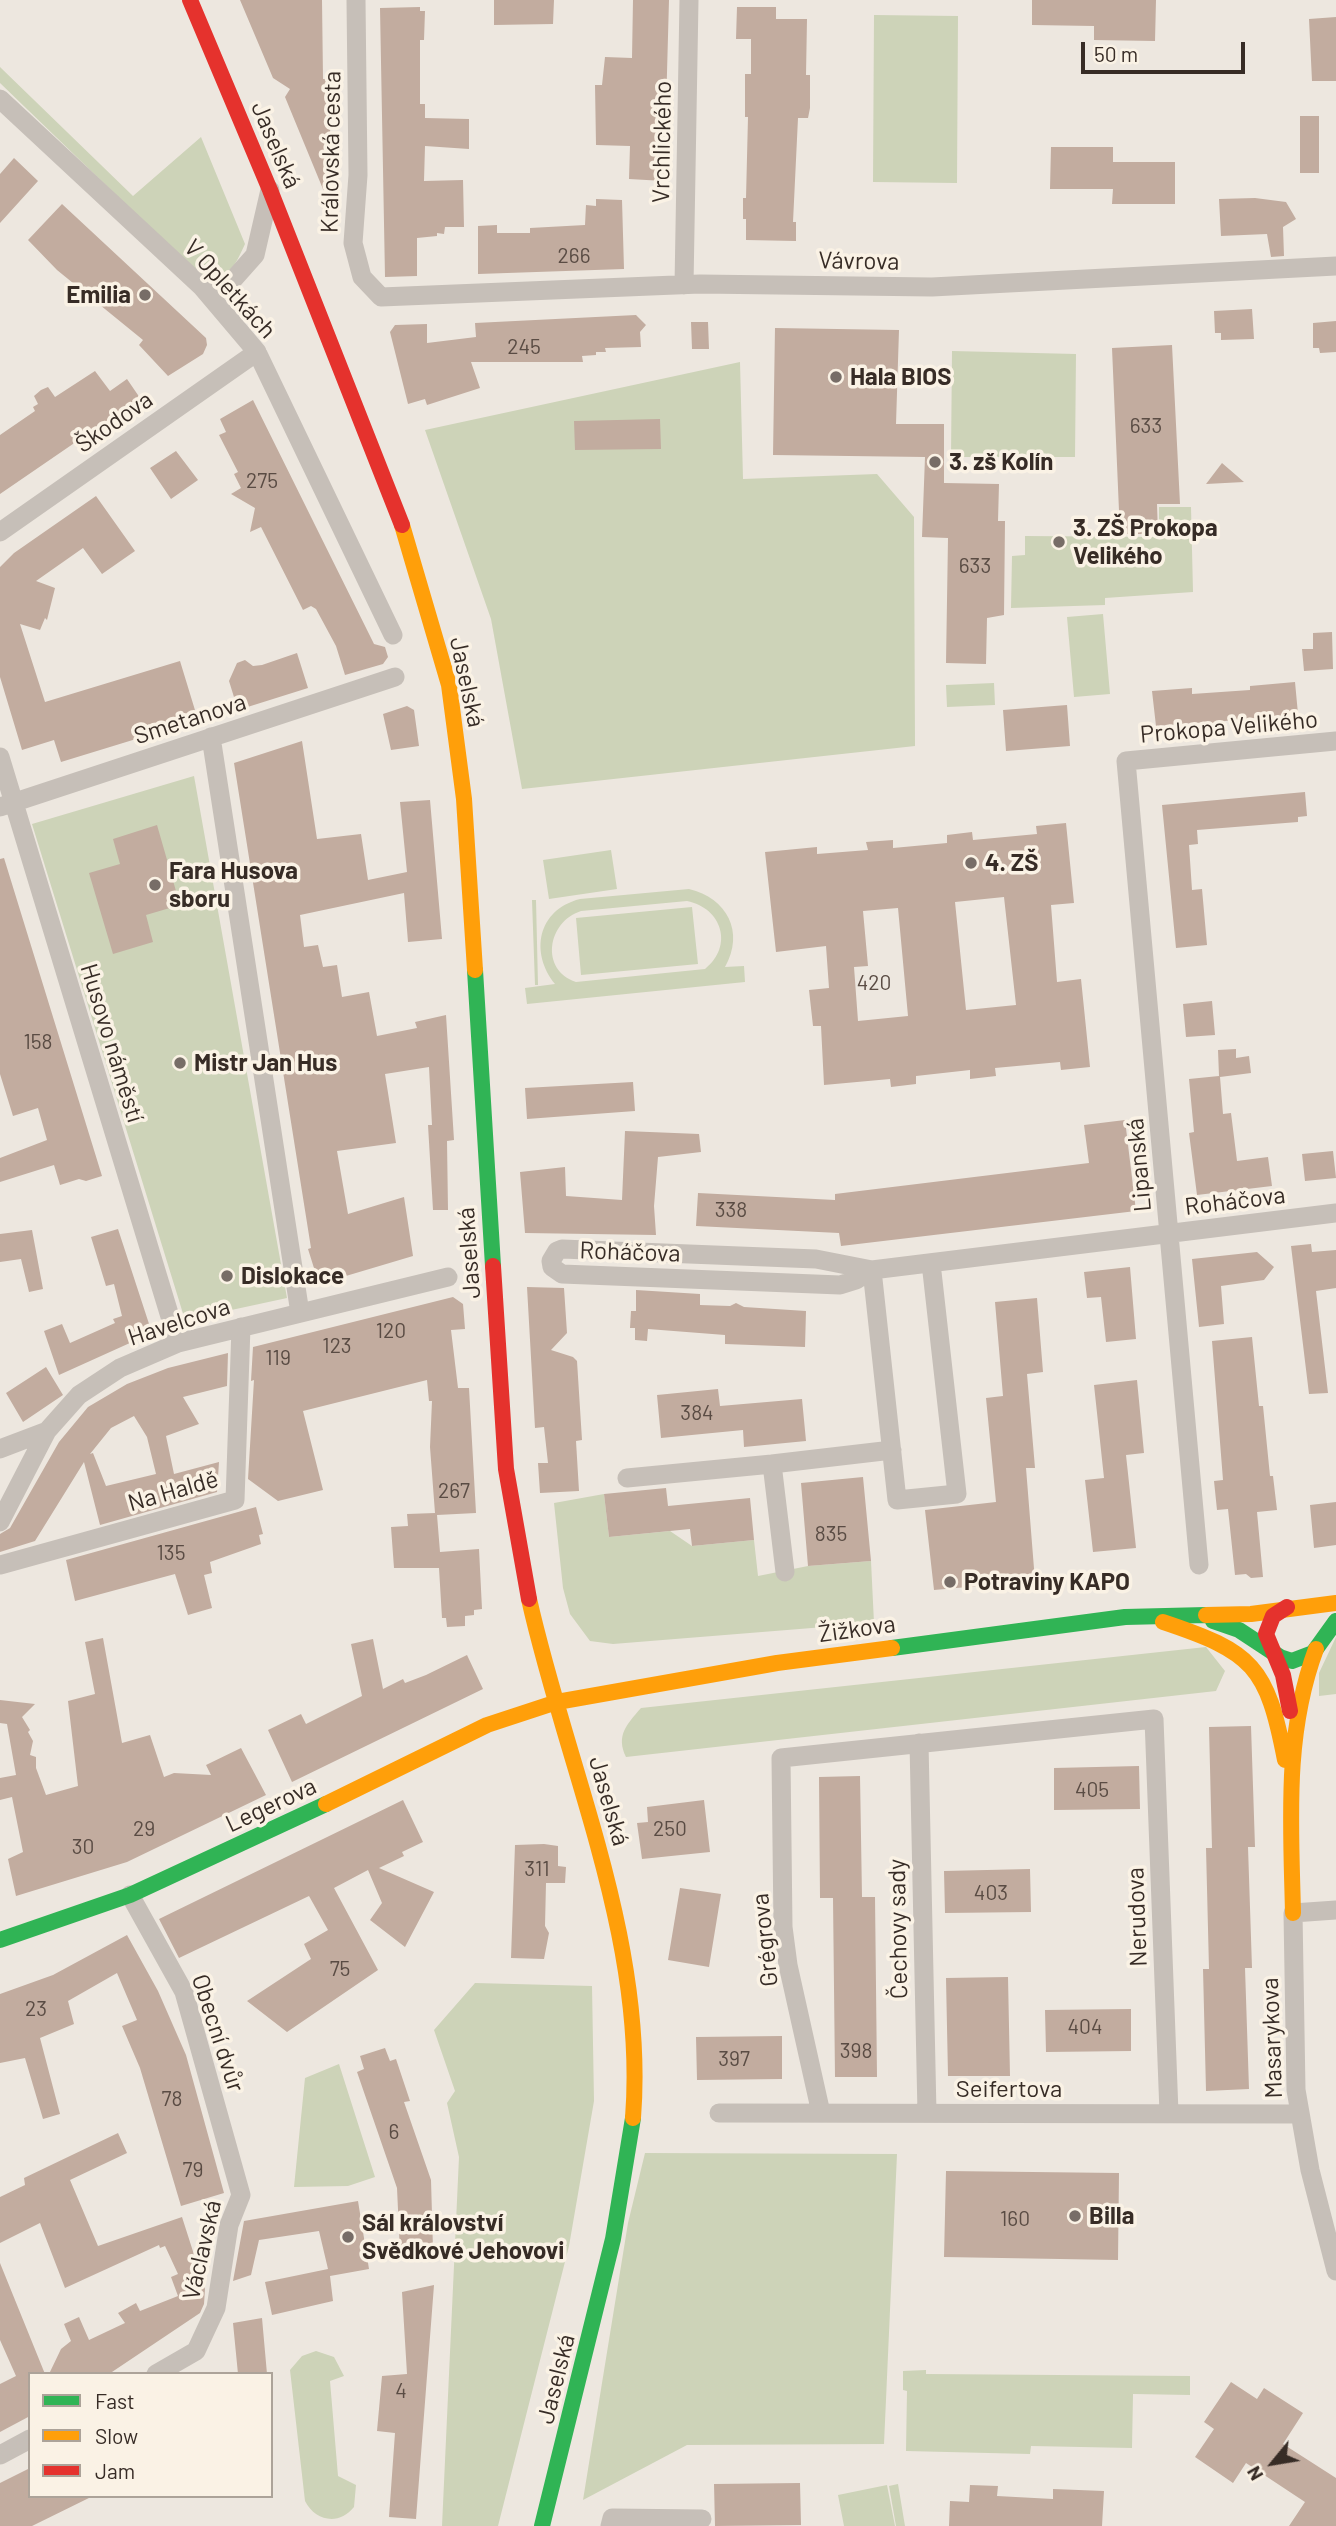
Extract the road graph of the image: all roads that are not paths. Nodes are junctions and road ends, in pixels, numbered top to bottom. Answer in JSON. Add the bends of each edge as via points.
{"nodes":[{"id":1,"x":190,"y":0,"type":"edge"},
{"id":2,"x":356,"y":0,"type":"edge"},
{"id":3,"x":689,"y":0,"type":"edge"},
{"id":4,"x":0,"y":99,"type":"edge"},
{"id":5,"x":270,"y":190,"type":"junction"},
{"id":6,"x":1336,"y":266,"type":"edge"},
{"id":7,"x":684,"y":285,"type":"junction"},
{"id":8,"x":202,"y":288,"type":"junction"},
{"id":9,"x":381,"y":297,"type":"joint"},
{"id":10,"x":257,"y":352,"type":"junction"},
{"id":11,"x":0,"y":532,"type":"edge"},
{"id":12,"x":393,"y":635,"type":"dead end"},
{"id":13,"x":395,"y":677,"type":"dead end"},
{"id":14,"x":211,"y":737,"type":"junction"},
{"id":15,"x":1336,"y":741,"type":"edge"},
{"id":16,"x":0,"y":757,"type":"edge"},
{"id":17,"x":1126,"y":761,"type":"joint"},
{"id":18,"x":6,"y":805,"type":"edge"},
{"id":19,"x":1336,"y":1213,"type":"edge"},
{"id":20,"x":1170,"y":1233,"type":"junction"},
{"id":21,"x":931,"y":1263,"type":"junction"},
{"id":22,"x":872,"y":1270,"type":"junction"},
{"id":23,"x":448,"y":1277,"type":"dead end"},
{"id":24,"x":300,"y":1313,"type":"junction"},
{"id":25,"x":241,"y":1327,"type":"junction"},
{"id":26,"x":178,"y":1343,"type":"junction"},
{"id":27,"x":47,"y":1431,"type":"junction"},
{"id":28,"x":0,"y":1449,"type":"edge"},
{"id":29,"x":892,"y":1450,"type":"junction"},
{"id":30,"x":772,"y":1464,"type":"junction"},
{"id":31,"x":627,"y":1479,"type":"dead end"},
{"id":32,"x":0,"y":1522,"type":"edge"},
{"id":33,"x":0,"y":1565,"type":"edge"},
{"id":34,"x":1199,"y":1565,"type":"dead end"},
{"id":35,"x":785,"y":1572,"type":"dead end"},
{"id":36,"x":1336,"y":1603,"type":"edge"},
{"id":37,"x":1291,"y":1607,"type":"junction"},
{"id":38,"x":1166,"y":1615,"type":"junction"},
{"id":39,"x":1144,"y":1616,"type":"junction"},
{"id":40,"x":1336,"y":1620,"type":"edge"},
{"id":41,"x":1317,"y":1647,"type":"junction"},
{"id":42,"x":1272,"y":1650,"type":"junction"},
{"id":43,"x":557,"y":1702,"type":"junction"},
{"id":44,"x":919,"y":1743,"type":"junction"},
{"id":45,"x":1292,"y":1800,"type":"junction"},
{"id":46,"x":130,"y":1895,"type":"junction"},
{"id":47,"x":1336,"y":1910,"type":"edge"},
{"id":48,"x":1293,"y":1913,"type":"junction"},
{"id":49,"x":0,"y":1940,"type":"edge"},
{"id":50,"x":719,"y":2113,"type":"dead end"},
{"id":51,"x":821,"y":2113,"type":"junction"},
{"id":52,"x":927,"y":2113,"type":"junction"},
{"id":53,"x":1169,"y":2113,"type":"junction"},
{"id":54,"x":1299,"y":2114,"type":"junction"},
{"id":55,"x":241,"y":2195,"type":"joint"},
{"id":56,"x":1336,"y":2271,"type":"edge"},
{"id":57,"x":159,"y":2372,"type":"edge"},
{"id":58,"x":28,"y":2440,"type":"edge"},
{"id":59,"x":0,"y":2455,"type":"edge"},
{"id":60,"x":702,"y":2519,"type":"dead end"},
{"id":61,"x":542,"y":2526,"type":"edge"},
{"id":62,"x":610,"y":2526,"type":"edge"}],
"edges":[{"from":1,"to":5,"type":"street","name":"Jaselská"},
{"from":2,"to":9,"type":"street","name":"Královská cesta","via":[[358,175],[353,243],[362,277]]},
{"from":3,"to":7,"type":"street","name":"Vrchlického"},
{"from":4,"to":8,"type":"street","name":"V Opletkách"},
{"from":5,"to":8,"type":"street","via":[[255,255],[231,282]]},
{"from":5,"to":43,"type":"street","name":"Jaselská","via":[[399,514],[449,685],[464,799],[506,1469],[515,1536]]},
{"from":6,"to":7,"type":"street","name":"Vávrova","via":[[932,286]]},
{"from":7,"to":9,"type":"street","name":"Vávrova"},
{"from":8,"to":10,"type":"street","name":"V Opletkách"},
{"from":10,"to":11,"type":"street","name":"Škodova"},
{"from":10,"to":12,"type":"street","name":"V Opletkách"},
{"from":13,"to":14,"type":"street","name":"Smetanova"},
{"from":14,"to":18,"type":"street","name":"Smetanova"},
{"from":14,"to":24,"type":"street"},
{"from":15,"to":17,"type":"street","name":"Prokopa Velikého"},
{"from":16,"to":18,"type":"street","name":"Husovo náměstí"},
{"from":17,"to":20,"type":"street","name":"Lipanská"},
{"from":18,"to":26,"type":"street","name":"Husovo náměstí"},
{"from":19,"to":20,"type":"street","name":"Roháčova"},
{"from":20,"to":21,"type":"street","name":"Roháčova"},
{"from":20,"to":34,"type":"street","name":"Lipanská"},
{"from":21,"to":22,"type":"street","name":"Roháčova"},
{"from":21,"to":29,"type":"street","via":[[957,1494],[897,1500]]},
{"from":22,"to":22,"type":"street","name":"Roháčova","via":[[816,1259],[562,1249],[551,1261],[562,1274],[840,1285]]},
{"from":22,"to":29,"type":"street"},
{"from":23,"to":24,"type":"street","name":"Havelcova"},
{"from":24,"to":25,"type":"street","name":"Havelcova"},
{"from":25,"to":26,"type":"street","name":"Havelcova"},
{"from":25,"to":33,"type":"street","name":"Na Haldě","via":[[235,1500]]},
{"from":26,"to":27,"type":"street","name":"Havelcova","via":[[120,1368],[79,1395]]},
{"from":27,"to":28,"type":"street"},
{"from":27,"to":32,"type":"street","name":"Havelcova"},
{"from":29,"to":30,"type":"street"},
{"from":30,"to":31,"type":"street"},
{"from":30,"to":35,"type":"street"},
{"from":36,"to":37,"type":"street","name":"Žižkova"},
{"from":37,"to":38,"type":"street","name":"Žižkova","via":[[1251,1614]]},
{"from":37,"to":41,"type":"street","via":[[1315,1617],[1321,1632]]},
{"from":37,"to":42,"type":"street","via":[[1273,1616],[1267,1626]]},
{"from":38,"to":39,"type":"street","name":"Žižkova"},
{"from":38,"to":42,"type":"street","name":"Žižkova","via":[[1222,1623]]},
{"from":39,"to":43,"type":"street","name":"Žižkova","via":[[777,1663]]},
{"from":39,"to":45,"type":"street","via":[[1224,1643],[1254,1666],[1273,1702]]},
{"from":40,"to":41,"type":"street"},
{"from":41,"to":42,"type":"street","name":"Žižkova","via":[[1297,1661],[1286,1660]]},
{"from":41,"to":45,"type":"street","name":"Masarykova","via":[[1301,1689]]},
{"from":42,"to":45,"type":"street","name":"Masarykova","via":[[1289,1703]]},
{"from":43,"to":46,"type":"street","name":"Legerova","via":[[487,1725]]},
{"from":43,"to":61,"type":"street","name":"Jaselská","via":[[618,1933],[627,1984],[634,2087],[623,2195]]},
{"from":44,"to":51,"type":"street","name":"Grégrova","via":[[781,1758],[783,1927]]},
{"from":44,"to":52,"type":"street","name":"Čechovy sady"},
{"from":44,"to":53,"type":"street","name":"Nerudova","via":[[1154,1718]]},
{"from":45,"to":48,"type":"street","name":"Masarykova"},
{"from":46,"to":49,"type":"street","name":"Legerova"},
{"from":46,"to":55,"type":"street","name":"Obecní dvůr","via":[[184,1992]]},
{"from":47,"to":48,"type":"street"},
{"from":48,"to":54,"type":"street","name":"Masarykova"},
{"from":50,"to":51,"type":"street","name":"Seifertova"},
{"from":51,"to":52,"type":"street","name":"Seifertova"},
{"from":52,"to":53,"type":"street","name":"Seifertova"},
{"from":53,"to":54,"type":"street","name":"Seifertova"},
{"from":54,"to":56,"type":"street","name":"Masarykova"},
{"from":55,"to":57,"type":"street","name":"Václavská","via":[[229,2225],[216,2308],[196,2351]]},
{"from":58,"to":59,"type":"street"},
{"from":60,"to":62,"type":"street","via":[[611,2518]]}]}
